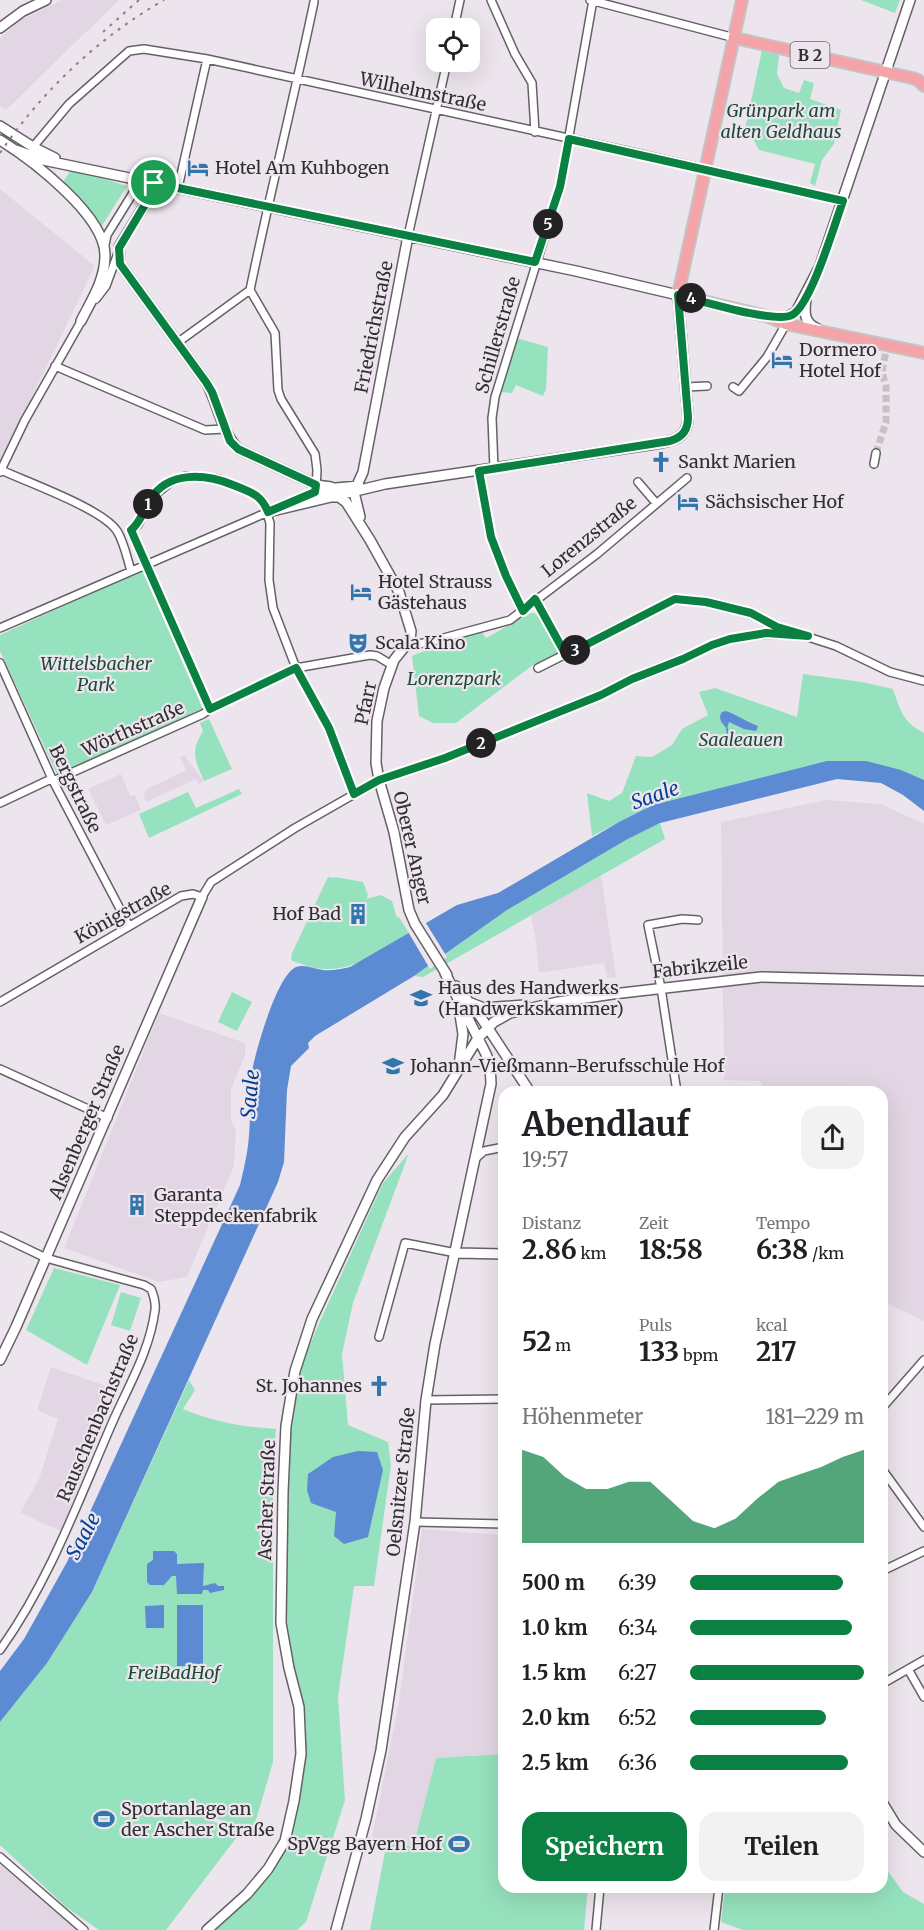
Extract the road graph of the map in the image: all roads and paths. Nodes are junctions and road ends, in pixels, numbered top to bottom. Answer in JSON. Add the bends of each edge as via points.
{"nodes":[{"id":1,"x":46,"y":0,"type":"edge"},
{"id":2,"x":460,"y":0,"type":"edge"},
{"id":3,"x":491,"y":0,"type":"edge"},
{"id":4,"x":592,"y":0,"type":"edge"},
{"id":5,"x":742,"y":0,"type":"edge"},
{"id":6,"x":314,"y":2,"type":"dead end"},
{"id":7,"x":909,"y":4,"type":"edge"},
{"id":8,"x":456,"y":18,"type":"edge"},
{"id":9,"x":0,"y":27,"type":"edge"},
{"id":10,"x":735,"y":38,"type":"junction"},
{"id":11,"x":207,"y":59,"type":"junction"},
{"id":12,"x":445,"y":72,"type":"edge"},
{"id":13,"x":886,"y":72,"type":"junction"},
{"id":14,"x":298,"y":80,"type":"junction"},
{"id":15,"x":924,"y":86,"type":"edge"},
{"id":16,"x":436,"y":111,"type":"junction"},
{"id":17,"x":0,"y":126,"type":"edge"},
{"id":18,"x":535,"y":132,"type":"junction"},
{"id":19,"x":569,"y":139,"type":"junction"},
{"id":20,"x":0,"y":140,"type":"edge"},
{"id":21,"x":33,"y":147,"type":"junction"},
{"id":22,"x":16,"y":150,"type":"junction"},
{"id":23,"x":86,"y":168,"type":"junction"},
{"id":24,"x":706,"y":169,"type":"junction"},
{"id":25,"x":141,"y":180,"type":"junction"},
{"id":26,"x":154,"y":183,"type":"junction"},
{"id":27,"x":177,"y":188,"type":"junction"},
{"id":28,"x":843,"y":201,"type":"junction"},
{"id":29,"x":267,"y":206,"type":"junction"},
{"id":30,"x":408,"y":236,"type":"junction"},
{"id":31,"x":105,"y":245,"type":"junction"},
{"id":32,"x":119,"y":248,"type":"junction"},
{"id":33,"x":535,"y":262,"type":"junction"},
{"id":34,"x":250,"y":290,"type":"junction"},
{"id":35,"x":807,"y":294,"type":"junction"},
{"id":36,"x":678,"y":295,"type":"junction"},
{"id":37,"x":787,"y":320,"type":"junction"},
{"id":38,"x":81,"y":321,"type":"junction"},
{"id":39,"x":807,"y":322,"type":"junction"},
{"id":40,"x":819,"y":330,"type":"junction"},
{"id":41,"x":177,"y":344,"type":"junction"},
{"id":42,"x":924,"y":353,"type":"edge"},
{"id":43,"x":54,"y":366,"type":"junction"},
{"id":44,"x":707,"y":386,"type":"dead end"},
{"id":45,"x":686,"y":387,"type":"junction"},
{"id":46,"x":733,"y":387,"type":"dead end"},
{"id":47,"x":225,"y":429,"type":"junction"},
{"id":48,"x":876,"y":453,"type":"tunnel mouth"},
{"id":49,"x":364,"y":463,"type":"junction"},
{"id":50,"x":874,"y":464,"type":"dead end"},
{"id":51,"x":494,"y":469,"type":"junction"},
{"id":52,"x":1,"y":471,"type":"edge"},
{"id":53,"x":479,"y":471,"type":"junction"},
{"id":54,"x":687,"y":478,"type":"dead end"},
{"id":55,"x":638,"y":482,"type":"dead end"},
{"id":56,"x":385,"y":484,"type":"junction"},
{"id":57,"x":316,"y":489,"type":"junction"},
{"id":58,"x":355,"y":489,"type":"junction"},
{"id":59,"x":331,"y":492,"type":"junction"},
{"id":60,"x":307,"y":502,"type":"junction"},
{"id":61,"x":656,"y":503,"type":"junction"},
{"id":62,"x":349,"y":506,"type":"junction"},
{"id":63,"x":268,"y":512,"type":"junction"},
{"id":64,"x":131,"y":530,"type":"junction"},
{"id":65,"x":117,"y":532,"type":"junction"},
{"id":66,"x":370,"y":540,"type":"junction"},
{"id":67,"x":146,"y":565,"type":"junction"},
{"id":68,"x":131,"y":571,"type":"junction"},
{"id":69,"x":535,"y":599,"type":"junction"},
{"id":70,"x":523,"y":611,"type":"junction"},
{"id":71,"x":0,"y":628,"type":"edge"},
{"id":72,"x":808,"y":636,"type":"junction"},
{"id":73,"x":410,"y":640,"type":"junction"},
{"id":74,"x":566,"y":655,"type":"junction"},
{"id":75,"x":0,"y":663,"type":"edge"},
{"id":76,"x":392,"y":665,"type":"junction"},
{"id":77,"x":296,"y":668,"type":"junction"},
{"id":78,"x":538,"y":668,"type":"dead end"},
{"id":79,"x":924,"y":679,"type":"edge"},
{"id":80,"x":210,"y":709,"type":"junction"},
{"id":81,"x":52,"y":780,"type":"junction"},
{"id":82,"x":379,"y":780,"type":"junction"},
{"id":83,"x":354,"y":794,"type":"junction"},
{"id":84,"x":0,"y":803,"type":"edge"},
{"id":85,"x":202,"y":897,"type":"junction"},
{"id":86,"x":698,"y":920,"type":"dead end"},
{"id":87,"x":129,"y":926,"type":"junction"},
{"id":88,"x":443,"y":969,"type":"junction"},
{"id":89,"x":924,"y":981,"type":"edge"},
{"id":90,"x":662,"y":988,"type":"junction"},
{"id":91,"x":455,"y":994,"type":"junction"},
{"id":92,"x":467,"y":999,"type":"junction"},
{"id":93,"x":0,"y":1002,"type":"edge"},
{"id":94,"x":558,"y":1002,"type":"junction"},
{"id":95,"x":487,"y":1028,"type":"junction"},
{"id":96,"x":478,"y":1038,"type":"junction"},
{"id":97,"x":0,"y":1069,"type":"edge"},
{"id":98,"x":453,"y":1081,"type":"junction"},
{"id":99,"x":526,"y":1086,"type":"edge"},
{"id":100,"x":676,"y":1086,"type":"edge"},
{"id":101,"x":108,"y":1118,"type":"junction"},
{"id":102,"x":498,"y":1149,"type":"edge"},
{"id":103,"x":476,"y":1158,"type":"junction"},
{"id":104,"x":0,"y":1236,"type":"edge"},
{"id":105,"x":456,"y":1253,"type":"junction"},
{"id":106,"x":498,"y":1254,"type":"edge"},
{"id":107,"x":46,"y":1258,"type":"junction"},
{"id":108,"x":379,"y":1337,"type":"dead end"},
{"id":109,"x":0,"y":1360,"type":"edge"},
{"id":110,"x":924,"y":1360,"type":"edge"},
{"id":111,"x":498,"y":1399,"type":"edge"},
{"id":112,"x":426,"y":1400,"type":"junction"},
{"id":113,"x":888,"y":1401,"type":"edge"},
{"id":114,"x":888,"y":1478,"type":"edge"},
{"id":115,"x":415,"y":1522,"type":"junction"},
{"id":116,"x":498,"y":1524,"type":"edge"},
{"id":117,"x":924,"y":1527,"type":"edge"},
{"id":118,"x":924,"y":1551,"type":"edge"},
{"id":119,"x":888,"y":1568,"type":"edge"},
{"id":120,"x":0,"y":1650,"type":"edge"},
{"id":121,"x":924,"y":1660,"type":"edge"},
{"id":122,"x":908,"y":1669,"type":"junction"},
{"id":123,"x":888,"y":1681,"type":"edge"},
{"id":124,"x":924,"y":1697,"type":"edge"},
{"id":125,"x":888,"y":1812,"type":"edge"},
{"id":126,"x":924,"y":1852,"type":"edge"},
{"id":127,"x":0,"y":1857,"type":"edge"},
{"id":128,"x":599,"y":1893,"type":"edge"},
{"id":129,"x":718,"y":1893,"type":"edge"},
{"id":130,"x":84,"y":1930,"type":"edge"},
{"id":131,"x":207,"y":1930,"type":"edge"},
{"id":132,"x":336,"y":1930,"type":"edge"},
{"id":133,"x":596,"y":1930,"type":"edge"},
{"id":134,"x":714,"y":1930,"type":"edge"}],
"edges":[{"from":1,"to":9,"type":"street"},
{"from":2,"to":8,"type":"street"},
{"from":3,"to":18,"type":"street","via":[[532,83]]},
{"from":4,"to":10,"type":"street"},
{"from":4,"to":19,"type":"street","name":"Schillerstraße"},
{"from":5,"to":10,"type":"main road"},
{"from":6,"to":14,"type":"street"},
{"from":7,"to":13,"type":"street"},
{"from":10,"to":13,"type":"main road","number":"B 2"},
{"from":10,"to":24,"type":"main road"},
{"from":11,"to":14,"type":"street","name":"Wilhelmstraße"},
{"from":11,"to":21,"type":"street","name":"Wilhelmstraße","via":[[144,49],[129,51],[69,104]]},
{"from":11,"to":27,"type":"street"},
{"from":12,"to":16,"type":"street","name":"Friedrichstraße"},
{"from":13,"to":15,"type":"main road","via":[[916,79]]},
{"from":13,"to":28,"type":"street"},
{"from":14,"to":16,"type":"street","name":"Wilhelmstraße"},
{"from":14,"to":29,"type":"street"},
{"from":16,"to":18,"type":"street","name":"Wilhelmstraße"},
{"from":16,"to":30,"type":"street","name":"Friedrichstraße"},
{"from":17,"to":21,"type":"street"},
{"from":18,"to":19,"type":"street","name":"Wilhelmstraße"},
{"from":19,"to":24,"type":"street","name":"Wilhelmstraße"},
{"from":19,"to":33,"type":"street","name":"Schillerstraße","via":[[560,187]]},
{"from":20,"to":22,"type":"street"},
{"from":21,"to":23,"type":"street"},
{"from":22,"to":23,"type":"street"},
{"from":22,"to":31,"type":"street","via":[[71,197],[101,234]]},
{"from":23,"to":25,"type":"street"},
{"from":24,"to":28,"type":"street","name":"Wilhelmstraße"},
{"from":24,"to":36,"type":"main road"},
{"from":25,"to":26,"type":"street"},
{"from":25,"to":31,"type":"street","via":[[107,235]]},
{"from":26,"to":27,"type":"street"},
{"from":26,"to":32,"type":"street"},
{"from":27,"to":29,"type":"street"},
{"from":28,"to":35,"type":"street"},
{"from":29,"to":30,"type":"street"},
{"from":29,"to":34,"type":"street"},
{"from":30,"to":33,"type":"street"},
{"from":30,"to":49,"type":"street","name":"Friedrichstraße"},
{"from":31,"to":38,"type":"street","via":[[100,283]]},
{"from":32,"to":38,"type":"street","via":[[106,286]]},
{"from":32,"to":41,"type":"street","via":[[120,264]]},
{"from":33,"to":36,"type":"street"},
{"from":33,"to":51,"type":"street","name":"Schillerstraße","via":[[492,408]]},
{"from":34,"to":41,"type":"street"},
{"from":34,"to":57,"type":"street","via":[[275,333],[278,390],[315,454]]},
{"from":35,"to":37,"type":"street"},
{"from":35,"to":39,"type":"street"},
{"from":36,"to":37,"type":"main road"},
{"from":36,"to":45,"type":"street"},
{"from":37,"to":39,"type":"street"},
{"from":37,"to":40,"type":"main road"},
{"from":37,"to":46,"type":"street","via":[[767,357],[739,391]]},
{"from":38,"to":43,"type":"street"},
{"from":39,"to":40,"type":"street"},
{"from":40,"to":42,"type":"main road","via":[[887,348]]},
{"from":41,"to":47,"type":"street","via":[[212,392]]},
{"from":43,"to":47,"type":"street","via":[[205,430]]},
{"from":43,"to":52,"type":"street"},
{"from":44,"to":45,"type":"street"},
{"from":45,"to":51,"type":"street","via":[[688,422],[682,435],[670,441]]},
{"from":47,"to":57,"type":"street","via":[[238,449]]},
{"from":48,"to":50,"type":"street"},
{"from":49,"to":56,"type":"street","via":[[368,479]]},
{"from":49,"to":58,"type":"street","name":"Friedrichstraße"},
{"from":51,"to":53,"type":"street"},
{"from":52,"to":65,"type":"street","via":[[93,512]]},
{"from":53,"to":56,"type":"street"},
{"from":53,"to":70,"type":"street","via":[[491,537]]},
{"from":54,"to":61,"type":"street","name":"Lorenzstraße"},
{"from":55,"to":61,"type":"street","name":"Lorenzstraße"},
{"from":56,"to":58,"type":"street"},
{"from":57,"to":59,"type":"street"},
{"from":57,"to":60,"type":"street"},
{"from":57,"to":63,"type":"street"},
{"from":58,"to":59,"type":"street"},
{"from":58,"to":62,"type":"street","via":[[349,496]]},
{"from":58,"to":66,"type":"street","via":[[356,504]]},
{"from":59,"to":60,"type":"street"},
{"from":59,"to":62,"type":"street"},
{"from":60,"to":63,"type":"street"},
{"from":61,"to":69,"type":"street","name":"Lorenzstraße","via":[[597,554]]},
{"from":62,"to":66,"type":"street"},
{"from":63,"to":64,"type":"street","via":[[257,496],[219,479],[186,476],[172,481],[152,497],[138,525]]},
{"from":63,"to":67,"type":"street"},
{"from":63,"to":77,"type":"street","via":[[270,594]]},
{"from":64,"to":65,"type":"street"},
{"from":64,"to":67,"type":"street"},
{"from":65,"to":68,"type":"street"},
{"from":66,"to":73,"type":"street","via":[[399,592],[411,630]]},
{"from":67,"to":68,"type":"street"},
{"from":67,"to":80,"type":"street"},
{"from":68,"to":71,"type":"street"},
{"from":69,"to":70,"type":"street","name":"Lorenzstraße"},
{"from":69,"to":74,"type":"street"},
{"from":70,"to":73,"type":"street","name":"Lorenzstraße","via":[[501,623],[429,642],[418,644]]},
{"from":72,"to":74,"type":"street","via":[[777,627],[751,613],[675,599]]},
{"from":72,"to":79,"type":"street","via":[[901,676]]},
{"from":72,"to":82,"type":"street","name":"Königstraße","via":[[766,633],[712,645],[601,695],[445,758]]},
{"from":73,"to":76,"type":"street","name":"Pfarr"},
{"from":74,"to":78,"type":"street"},
{"from":75,"to":81,"type":"street","name":"Bergstraße"},
{"from":76,"to":77,"type":"street","name":"Wörthstraße","via":[[370,655]]},
{"from":76,"to":82,"type":"street","name":"Pfarr","via":[[377,721]]},
{"from":77,"to":80,"type":"street","name":"Wörthstraße"},
{"from":77,"to":83,"type":"street","via":[[329,728]]},
{"from":80,"to":81,"type":"street","name":"Wörthstraße"},
{"from":81,"to":84,"type":"street","name":"Wörthstraße"},
{"from":81,"to":87,"type":"street","name":"Bergstraße"},
{"from":82,"to":83,"type":"street","name":"Königstraße"},
{"from":82,"to":88,"type":"street","name":"Oberer Anger","via":[[394,832],[406,900],[415,924]]},
{"from":83,"to":85,"type":"street","name":"Königstraße","via":[[211,882]]},
{"from":85,"to":87,"type":"street","name":"Königstraße","via":[[181,897]]},
{"from":85,"to":101,"type":"street","name":"Alsenberger Straße"},
{"from":86,"to":90,"type":"street","via":[[648,925]]},
{"from":87,"to":93,"type":"street","name":"Königstraße"},
{"from":88,"to":91,"type":"street"},
{"from":88,"to":92,"type":"street"},
{"from":89,"to":90,"type":"street","name":"Fabrikzeile","via":[[761,977]]},
{"from":90,"to":94,"type":"street","name":"Fabrikzeile"},
{"from":90,"to":100,"type":"street"},
{"from":91,"to":96,"type":"street","name":"Oelsnitzer Straße"},
{"from":91,"to":98,"type":"street","name":"Ascher Straße","via":[[463,1045]]},
{"from":92,"to":94,"type":"street","via":[[484,1008]]},
{"from":92,"to":95,"type":"street"},
{"from":94,"to":95,"type":"street","name":"Fabrikzeile","via":[[510,1013]]},
{"from":95,"to":96,"type":"street","name":"Fabrikzeile"},
{"from":95,"to":99,"type":"street"},
{"from":96,"to":98,"type":"street","name":"Ascher Straße"},
{"from":96,"to":103,"type":"street","name":"Oelsnitzer Straße","via":[[491,1076]]},
{"from":97,"to":101,"type":"street"},
{"from":98,"to":131,"type":"street","name":"Ascher Straße","via":[[405,1137],[377,1180],[312,1319],[296,1371],[286,1426],[281,1623],[299,1707],[301,1754],[294,1802],[285,1841],[268,1869]]},
{"from":101,"to":107,"type":"street","name":"Alsenberger Straße"},
{"from":102,"to":103,"type":"street","via":[[484,1150]]},
{"from":103,"to":105,"type":"street","name":"Oelsnitzer Straße"},
{"from":104,"to":107,"type":"street","name":"Rauschenbachstraße"},
{"from":105,"to":106,"type":"street"},
{"from":105,"to":108,"type":"street","via":[[405,1243]]},
{"from":105,"to":112,"type":"street","name":"Oelsnitzer Straße"},
{"from":107,"to":109,"type":"street","name":"Alsenberger Straße"},
{"from":107,"to":120,"type":"street","name":"Rauschenbachstraße","via":[[144,1285],[151,1289],[156,1308],[141,1362],[63,1538]]},
{"from":110,"to":113,"type":"street"},
{"from":111,"to":112,"type":"street"},
{"from":112,"to":115,"type":"street","name":"Oelsnitzer Straße"},
{"from":114,"to":117,"type":"street"},
{"from":115,"to":116,"type":"street"},
{"from":115,"to":132,"type":"street","name":"Oelsnitzer Straße","via":[[381,1750]]},
{"from":118,"to":119,"type":"street"},
{"from":121,"to":122,"type":"street"},
{"from":122,"to":123,"type":"street"},
{"from":122,"to":124,"type":"street"},
{"from":125,"to":126,"type":"street"},
{"from":127,"to":130,"type":"street"},
{"from":128,"to":133,"type":"street"},
{"from":129,"to":134,"type":"street"}]}
